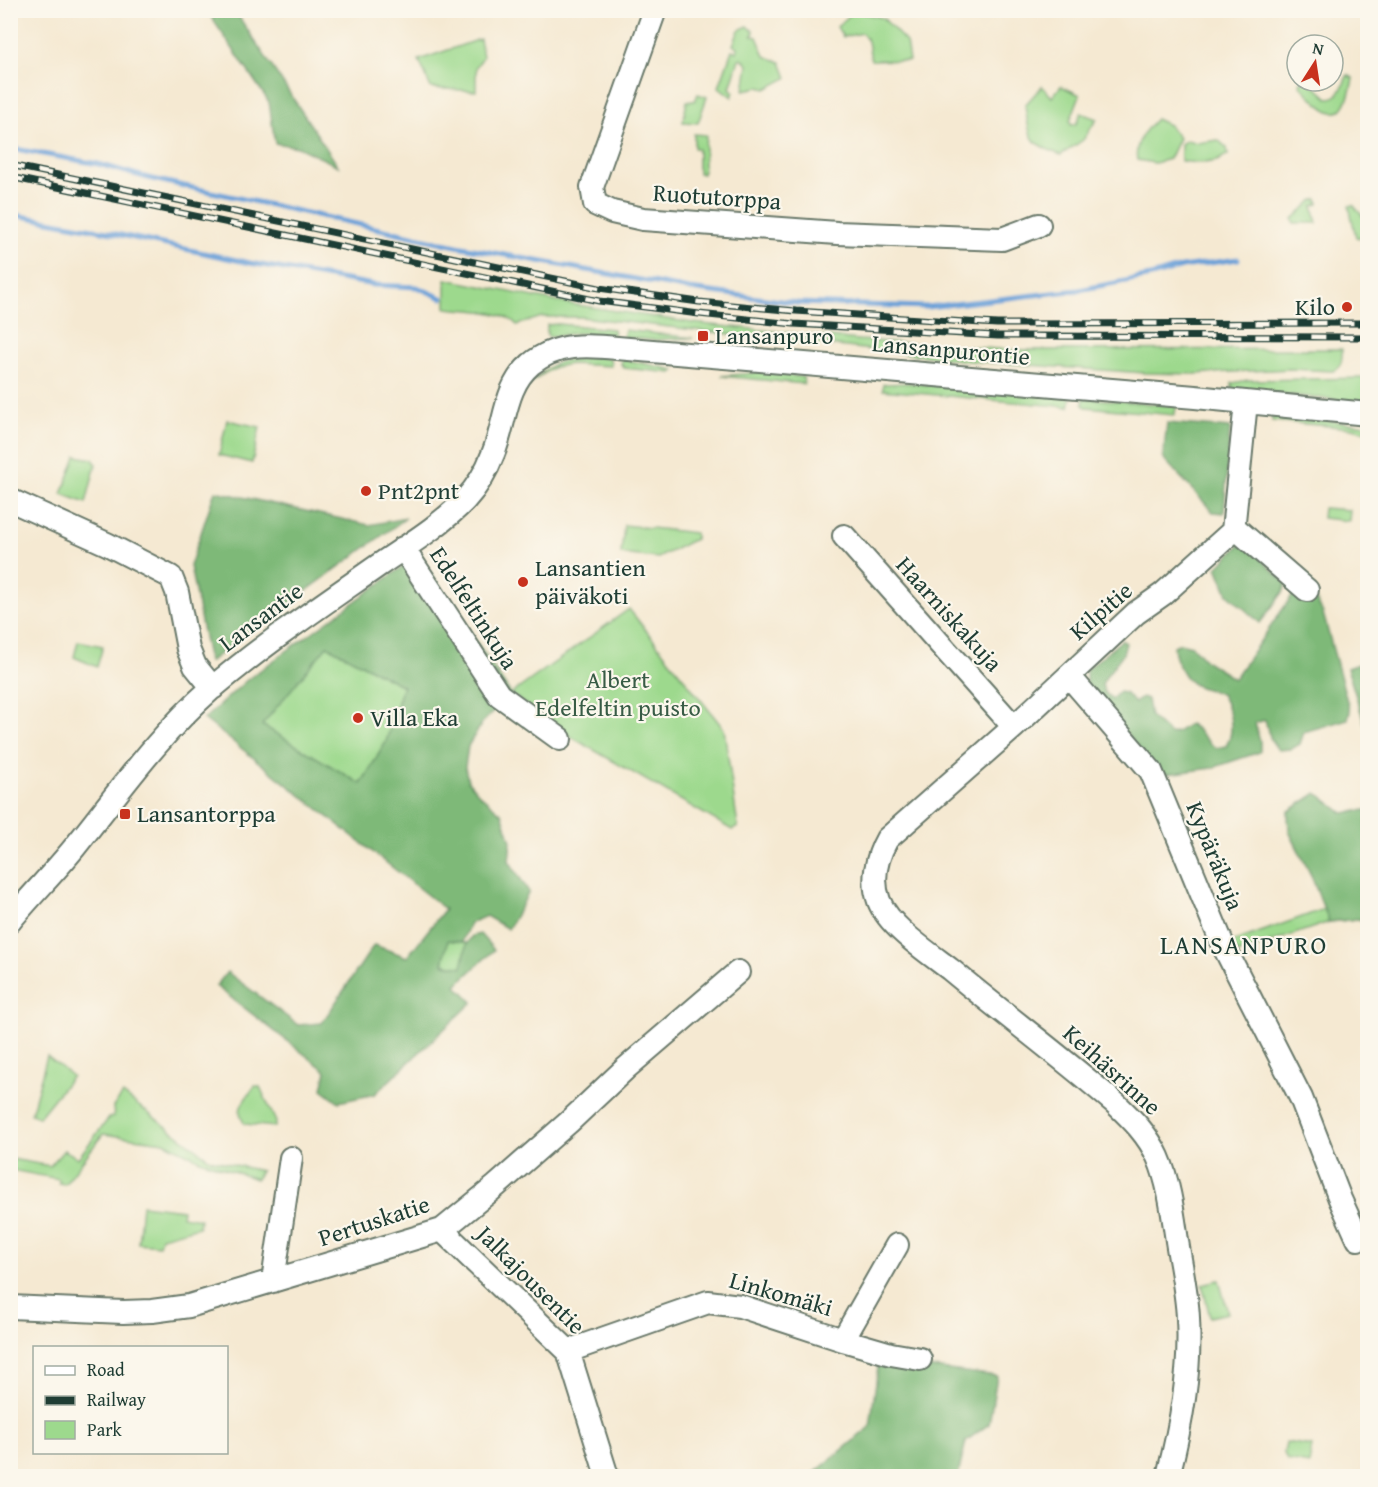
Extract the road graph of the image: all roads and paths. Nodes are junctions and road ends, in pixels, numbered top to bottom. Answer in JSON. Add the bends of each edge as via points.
{"nodes":[{"id":1,"x":655,"y":10,"type":"edge"},
{"id":2,"x":1039,"y":225,"type":"dead end"},
{"id":3,"x":534,"y":362,"type":"joint"},
{"id":4,"x":1246,"y":402,"type":"junction"},
{"id":5,"x":1368,"y":414,"type":"edge"},
{"id":6,"x":10,"y":500,"type":"edge"},
{"id":7,"x":1234,"y":526,"type":"junction"},
{"id":8,"x":844,"y":536,"type":"dead end"},
{"id":9,"x":403,"y":548,"type":"junction"},
{"id":10,"x":1307,"y":590,"type":"dead end"},
{"id":11,"x":1069,"y":675,"type":"junction"},
{"id":12,"x":213,"y":688,"type":"junction"},
{"id":13,"x":1014,"y":727,"type":"junction"},
{"id":14,"x":560,"y":739,"type":"dead end"},
{"id":15,"x":909,"y":819,"type":"joint"},
{"id":16,"x":10,"y":921,"type":"edge"},
{"id":17,"x":738,"y":972,"type":"dead end"},
{"id":18,"x":291,"y":1158,"type":"dead end"},
{"id":19,"x":442,"y":1230,"type":"junction"},
{"id":20,"x":1358,"y":1239,"type":"dead end"},
{"id":21,"x":897,"y":1245,"type":"dead end"},
{"id":22,"x":273,"y":1281,"type":"junction"},
{"id":23,"x":10,"y":1307,"type":"edge"},
{"id":24,"x":843,"y":1340,"type":"junction"},
{"id":25,"x":568,"y":1351,"type":"junction"},
{"id":26,"x":920,"y":1359,"type":"dead end"},
{"id":27,"x":607,"y":1476,"type":"edge"},
{"id":28,"x":1168,"y":1476,"type":"edge"}],
"edges":[{"from":1,"to":2,"type":"street","name":"Ruotutorppa","via":[[592,187],[595,204],[643,219],[837,232],[1002,239]]},
{"from":3,"to":4,"type":"street","name":"Lansanpurontie","via":[[559,348],[582,345]]},
{"from":3,"to":9,"type":"street","name":"Lansantie","via":[[520,374],[510,393],[494,453],[483,476],[466,499]]},
{"from":4,"to":5,"type":"street","name":"Lansanpurontie"},
{"from":4,"to":7,"type":"street"},
{"from":6,"to":12,"type":"street","via":[[171,577],[188,648],[195,666]]},
{"from":7,"to":10,"type":"street"},
{"from":7,"to":11,"type":"street","name":"Kilpitie","via":[[1228,536]]},
{"from":8,"to":13,"type":"street","name":"Haarniskakuja"},
{"from":9,"to":12,"type":"street","name":"Lansantie"},
{"from":9,"to":14,"type":"street","name":"Edelfeltinkuja","via":[[499,695]]},
{"from":11,"to":13,"type":"street","name":"Kilpitie"},
{"from":11,"to":20,"type":"street","name":"Kypäräkuja","via":[[1151,771],[1222,943],[1301,1098]]},
{"from":12,"to":16,"type":"street","name":"Lansantie","via":[[151,750],[76,846]]},
{"from":13,"to":15,"type":"street","name":"Kilpitie"},
{"from":15,"to":28,"type":"street","name":"Keihäsrinne","via":[[887,839],[878,855],[878,900],[886,915],[1115,1103],[1136,1123],[1158,1157],[1174,1224],[1188,1318],[1184,1408]]},
{"from":17,"to":19,"type":"street","name":"Pertuskatie"},
{"from":18,"to":22,"type":"street"},
{"from":19,"to":22,"type":"street","name":"Pertuskatie"},
{"from":19,"to":25,"type":"street","name":"Jalkajousentie"},
{"from":21,"to":24,"type":"street","name":"Linkomäki"},
{"from":22,"to":23,"type":"street","name":"Pertuskatie","via":[[189,1306],[152,1311]]},
{"from":24,"to":25,"type":"street","name":"Linkomäki","via":[[740,1306],[708,1302]]},
{"from":24,"to":26,"type":"street"},
{"from":25,"to":27,"type":"street","name":"Jalkajousentie"}]}
